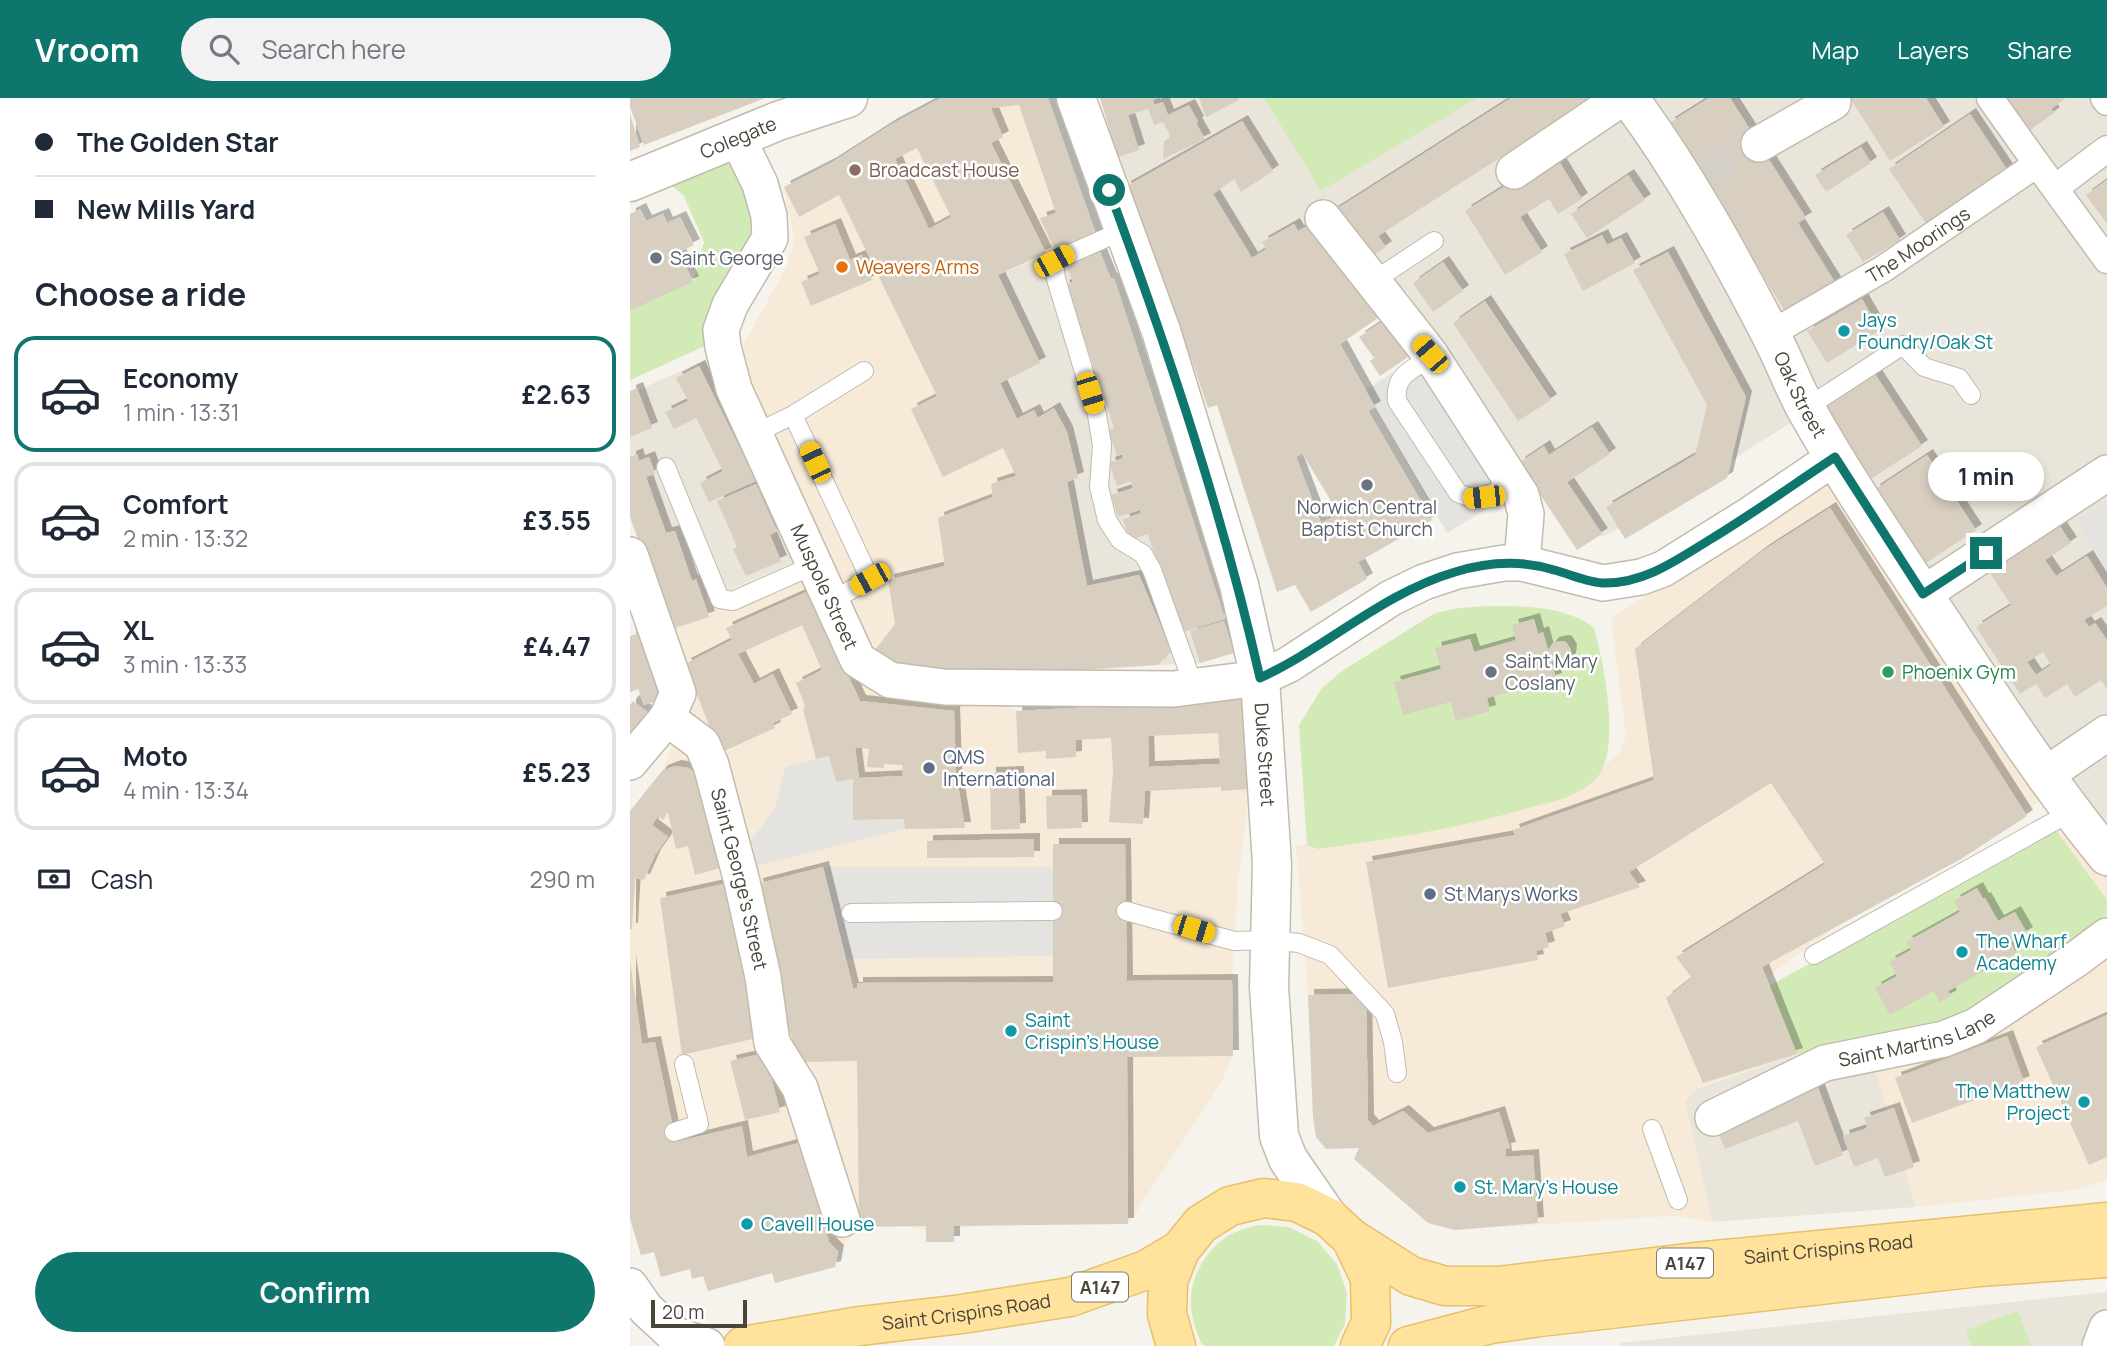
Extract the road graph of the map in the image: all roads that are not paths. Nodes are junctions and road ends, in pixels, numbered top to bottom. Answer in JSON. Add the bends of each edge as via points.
{"nodes":[{"id":1,"x":848,"y":98,"type":"edge"},
{"id":2,"x":1076,"y":98,"type":"edge"},
{"id":3,"x":1622,"y":98,"type":"edge"},
{"id":4,"x":1629,"y":98,"type":"edge"},
{"id":5,"x":1990,"y":98,"type":"edge"},
{"id":6,"x":1833,"y":102,"type":"dead end"},
{"id":7,"x":782,"y":108,"type":"edge"},
{"id":8,"x":738,"y":139,"type":"junction"},
{"id":9,"x":1759,"y":144,"type":"tunnel mouth"},
{"id":10,"x":2107,"y":149,"type":"edge"},
{"id":11,"x":2038,"y":164,"type":"junction"},
{"id":12,"x":1514,"y":171,"type":"dead end"},
{"id":13,"x":630,"y":182,"type":"edge"},
{"id":14,"x":2055,"y":188,"type":"junction"},
{"id":15,"x":1323,"y":218,"type":"dead end"},
{"id":16,"x":1124,"y":230,"type":"junction"},
{"id":17,"x":1434,"y":241,"type":"dead end"},
{"id":18,"x":2107,"y":260,"type":"edge"},
{"id":19,"x":1372,"y":282,"type":"junction"},
{"id":20,"x":1770,"y":334,"type":"junction"},
{"id":21,"x":1432,"y":357,"type":"junction"},
{"id":22,"x":864,"y":371,"type":"dead end"},
{"id":23,"x":1971,"y":395,"type":"dead end"},
{"id":24,"x":1806,"y":408,"type":"junction"},
{"id":25,"x":793,"y":415,"type":"junction"},
{"id":26,"x":754,"y":434,"type":"junction"},
{"id":27,"x":1835,"y":457,"type":"junction"},
{"id":28,"x":666,"y":467,"type":"dead end"},
{"id":29,"x":2107,"y":473,"type":"edge"},
{"id":30,"x":1513,"y":481,"type":"junction"},
{"id":31,"x":630,"y":555,"type":"edge"},
{"id":32,"x":1522,"y":563,"type":"junction"},
{"id":33,"x":814,"y":565,"type":"junction"},
{"id":34,"x":1923,"y":594,"type":"junction"},
{"id":35,"x":830,"y":602,"type":"junction"},
{"id":36,"x":1260,"y":678,"type":"junction"},
{"id":37,"x":1194,"y":687,"type":"junction"},
{"id":38,"x":667,"y":718,"type":"junction"},
{"id":39,"x":2107,"y":733,"type":"edge"},
{"id":40,"x":630,"y":762,"type":"edge"},
{"id":41,"x":2044,"y":776,"type":"junction"},
{"id":42,"x":2071,"y":812,"type":"junction"},
{"id":43,"x":2107,"y":856,"type":"edge"},
{"id":44,"x":1053,"y":911,"type":"dead end"},
{"id":45,"x":1126,"y":911,"type":"dead end"},
{"id":46,"x":851,"y":913,"type":"dead end"},
{"id":47,"x":2107,"y":936,"type":"edge"},
{"id":48,"x":1269,"y":940,"type":"junction"},
{"id":49,"x":1814,"y":955,"type":"dead end"},
{"id":50,"x":684,"y":1064,"type":"dead end"},
{"id":51,"x":1398,"y":1073,"type":"dead end"},
{"id":52,"x":1713,"y":1118,"type":"dead end"},
{"id":53,"x":1652,"y":1129,"type":"dead end"},
{"id":54,"x":674,"y":1132,"type":"dead end"},
{"id":55,"x":1678,"y":1200,"type":"dead end"},
{"id":56,"x":842,"y":1219,"type":"dead end"},
{"id":57,"x":1340,"y":1228,"type":"junction"},
{"id":58,"x":1180,"y":1250,"type":"junction"},
{"id":59,"x":2107,"y":1254,"type":"edge"},
{"id":60,"x":630,"y":1286,"type":"edge"},
{"id":61,"x":2107,"y":1328,"type":"edge"},
{"id":62,"x":707,"y":1346,"type":"edge"},
{"id":63,"x":743,"y":1346,"type":"edge"},
{"id":64,"x":1176,"y":1346,"type":"edge"},
{"id":65,"x":1360,"y":1346,"type":"edge"},
{"id":66,"x":1408,"y":1346,"type":"edge"},
{"id":67,"x":2100,"y":1346,"type":"edge"}],
"edges":[{"from":1,"to":7,"type":"street","name":"Colegate"},
{"from":2,"to":16,"type":"street","name":"Duke Street"},
{"from":3,"to":12,"type":"street"},
{"from":4,"to":20,"type":"street","name":"Oak Street","via":[[1695,181],[1709,220]]},
{"from":5,"to":11,"type":"street"},
{"from":6,"to":9,"type":"street"},
{"from":7,"to":8,"type":"street","name":"Colegate"},
{"from":8,"to":13,"type":"street","name":"Colegate"},
{"from":8,"to":26,"type":"street","name":"Muspole Street","via":[[760,184],[770,238],[730,305],[721,330],[734,390]]},
{"from":10,"to":14,"type":"street"},
{"from":11,"to":14,"type":"street"},
{"from":11,"to":20,"type":"street","name":"The Moorings","via":[[1883,269]]},
{"from":14,"to":18,"type":"street"},
{"from":15,"to":19,"type":"street"},
{"from":16,"to":36,"type":"street","name":"Duke Street","via":[[1161,331],[1228,547]]},
{"from":16,"to":37,"type":"lane","via":[[1054,261],[1056,279],[1097,415],[1102,445],[1099,487],[1107,520],[1120,540],[1143,554],[1152,570]]},
{"from":17,"to":19,"type":"lane"},
{"from":19,"to":21,"type":"street"},
{"from":20,"to":24,"type":"street","name":"Oak Street"},
{"from":21,"to":30,"type":"street"},
{"from":21,"to":30,"type":"lane","via":[[1402,377],[1395,388],[1397,401],[1458,493],[1484,497]]},
{"from":22,"to":25,"type":"lane"},
{"from":23,"to":24,"type":"lane","via":[[1959,378],[1924,368],[1903,345]]},
{"from":24,"to":27,"type":"street","name":"Oak Street"},
{"from":25,"to":26,"type":"lane"},
{"from":25,"to":35,"type":"lane","via":[[870,579]]},
{"from":26,"to":33,"type":"street","name":"Muspole Street"},
{"from":27,"to":32,"type":"street","name":"Muspole Street","via":[[1663,569],[1641,577],[1603,583]]},
{"from":27,"to":34,"type":"street","name":"Oak Street"},
{"from":28,"to":33,"type":"lane","via":[[720,599],[733,601]]},
{"from":29,"to":34,"type":"street"},
{"from":30,"to":32,"type":"street","via":[[1526,514]]},
{"from":31,"to":38,"type":"street","via":[[678,693]]},
{"from":32,"to":36,"type":"street","name":"Muspole Street","via":[[1457,571],[1424,582]]},
{"from":33,"to":35,"type":"street","name":"Muspole Street"},
{"from":34,"to":41,"type":"street","name":"Oak Street"},
{"from":35,"to":37,"type":"street","name":"Muspole Street","via":[[858,660],[890,680],[958,688]]},
{"from":36,"to":37,"type":"street","name":"Muspole Street"},
{"from":36,"to":48,"type":"street","name":"Duke Street","via":[[1272,864]]},
{"from":38,"to":40,"type":"street"},
{"from":38,"to":56,"type":"street","name":"Saint George's Street","via":[[702,744],[711,765],[735,849],[763,977],[772,1043],[800,1088]]},
{"from":39,"to":41,"type":"street"},
{"from":41,"to":42,"type":"street","name":"Oak Street"},
{"from":42,"to":43,"type":"street","name":"Oak Street"},
{"from":42,"to":49,"type":"lane"},
{"from":44,"to":46,"type":"lane"},
{"from":45,"to":48,"type":"lane","via":[[1234,941]]},
{"from":47,"to":52,"type":"street","name":"Saint Martins Lane","via":[[1976,1026],[1944,1039],[1825,1063]]},
{"from":48,"to":51,"type":"lane","via":[[1299,943],[1330,955],[1385,1014]]},
{"from":48,"to":57,"type":"street","name":"Duke Street","via":[[1279,1136],[1288,1159]]},
{"from":50,"to":54,"type":"lane","via":[[699,1124]]},
{"from":53,"to":55,"type":"lane"},
{"from":57,"to":58,"type":"main road","name":"Saint Crispins Road","via":[[1297,1202],[1264,1198],[1230,1206],[1201,1224]]},
{"from":57,"to":59,"type":"main road","name":"Saint Crispins Road","number":"A147","via":[[1411,1276],[1446,1286],[1498,1286],[1695,1262]]},
{"from":57,"to":65,"type":"main road","via":[[1370,1278],[1371,1323]]},
{"from":58,"to":63,"type":"main road","name":"Saint Crispins Road","number":"A147","via":[[1146,1270],[1070,1297]]},
{"from":58,"to":64,"type":"main road","name":"Saint Crispins Road","via":[[1168,1281],[1167,1314]]},
{"from":59,"to":66,"type":"main road","name":"Saint Crispins Road","number":"A147","via":[[1540,1317],[1491,1324]]},
{"from":60,"to":62,"type":"street","via":[[646,1310],[673,1334]]},
{"from":61,"to":67,"type":"street"}]}
